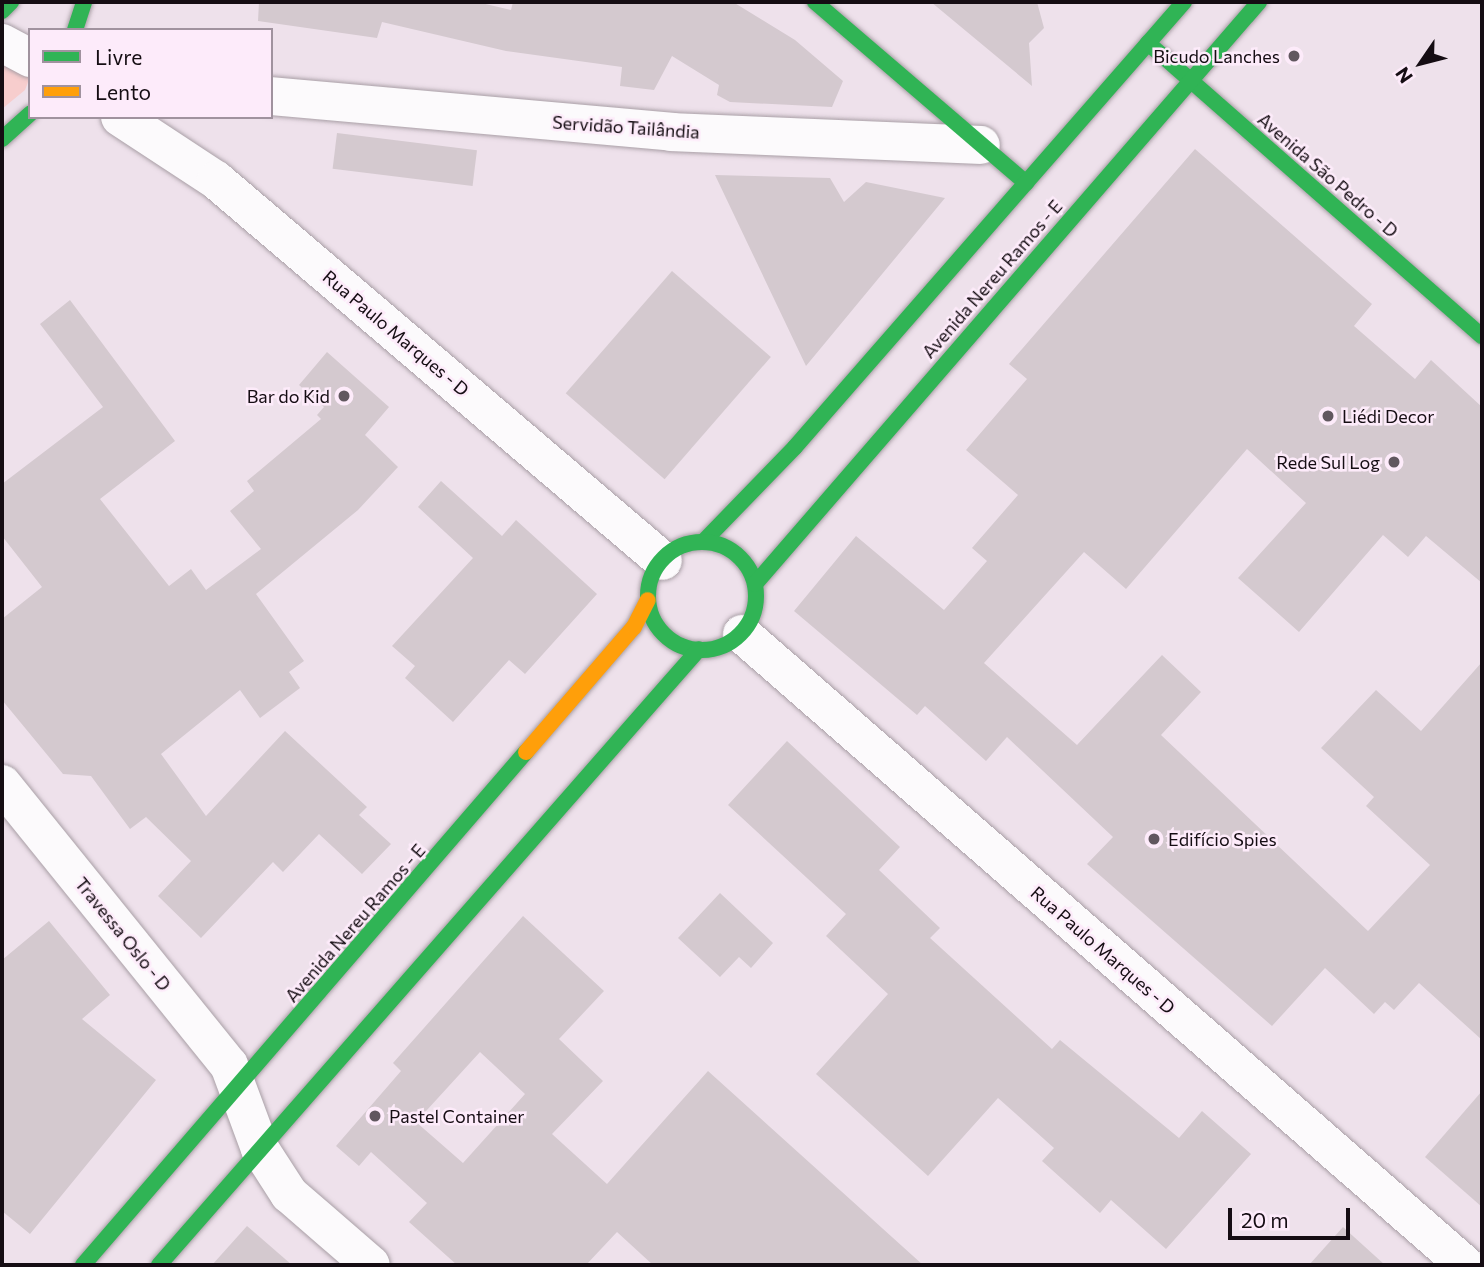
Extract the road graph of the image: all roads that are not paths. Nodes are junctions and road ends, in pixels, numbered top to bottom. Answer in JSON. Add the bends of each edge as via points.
{"nodes":[{"id":1,"x":11,"y":2,"type":"edge"},
{"id":2,"x":85,"y":2,"type":"edge"},
{"id":3,"x":815,"y":2,"type":"edge"},
{"id":4,"x":1184,"y":2,"type":"edge"},
{"id":5,"x":1259,"y":2,"type":"edge"},
{"id":6,"x":2,"y":11,"type":"edge"},
{"id":7,"x":76,"y":28,"type":"edge"},
{"id":8,"x":2,"y":43,"type":"edge"},
{"id":9,"x":1147,"y":43,"type":"junction"},
{"id":10,"x":28,"y":57,"type":"edge"},
{"id":11,"x":1191,"y":80,"type":"junction"},
{"id":12,"x":273,"y":96,"type":"edge"},
{"id":13,"x":28,"y":116,"type":"edge"},
{"id":14,"x":123,"y":119,"type":"edge"},
{"id":15,"x":2,"y":139,"type":"edge"},
{"id":16,"x":981,"y":145,"type":"junction"},
{"id":17,"x":1026,"y":183,"type":"junction"},
{"id":18,"x":1482,"y":336,"type":"edge"},
{"id":19,"x":703,"y":542,"type":"junction"},
{"id":20,"x":663,"y":561,"type":"junction"},
{"id":21,"x":755,"y":584,"type":"junction"},
{"id":22,"x":649,"y":600,"type":"junction"},
{"id":23,"x":741,"y":634,"type":"junction"},
{"id":24,"x":699,"y":649,"type":"junction"},
{"id":25,"x":2,"y":784,"type":"edge"},
{"id":26,"x":237,"y":1088,"type":"junction"},
{"id":27,"x":260,"y":1149,"type":"junction"},
{"id":28,"x":83,"y":1265,"type":"edge"},
{"id":29,"x":159,"y":1265,"type":"edge"},
{"id":30,"x":371,"y":1265,"type":"edge"},
{"id":31,"x":1465,"y":1265,"type":"edge"}],
"edges":[{"from":1,"to":6,"type":"street"},
{"from":2,"to":7,"type":"street"},
{"from":3,"to":16,"type":"street"},
{"from":4,"to":9,"type":"street"},
{"from":5,"to":11,"type":"street","name":"Avenida Nereu Ramos - E"},
{"from":8,"to":10,"type":"street"},
{"from":9,"to":11,"type":"street","name":"Avenida São Pedro - D"},
{"from":9,"to":17,"type":"street"},
{"from":11,"to":18,"type":"street","name":"Avenida São Pedro - D"},
{"from":11,"to":21,"type":"street","name":"Avenida Nereu Ramos - E"},
{"from":12,"to":16,"type":"street","name":"Servidão Tailândia","via":[[671,132]]},
{"from":13,"to":15,"type":"street"},
{"from":14,"to":20,"type":"street","name":"Rua Paulo Marques - D","via":[[216,180]]},
{"from":16,"to":17,"type":"street"},
{"from":17,"to":19,"type":"street","via":[[796,447]]},
{"from":19,"to":20,"type":"street","via":[[685,545]]},
{"from":19,"to":21,"type":"street","via":[[736,554]]},
{"from":20,"to":22,"type":"street","via":[[650,582]]},
{"from":21,"to":23,"type":"street","via":[[756,602]]},
{"from":22,"to":24,"type":"street","via":[[662,632],[676,643]]},
{"from":22,"to":26,"type":"street","name":"Avenida Nereu Ramos - E","via":[[634,628]]},
{"from":23,"to":24,"type":"street","via":[[727,645]]},
{"from":23,"to":31,"type":"street","name":"Rua Paulo Marques - D"},
{"from":24,"to":27,"type":"street"},
{"from":25,"to":26,"type":"street","name":"Travessa Oslo - D","via":[[229,1065]]},
{"from":26,"to":27,"type":"street","name":"Travessa Oslo - D"},
{"from":26,"to":28,"type":"street","name":"Avenida Nereu Ramos - E"},
{"from":27,"to":29,"type":"street"},
{"from":27,"to":30,"type":"street","name":"Travessa Oslo - D","via":[[289,1194]]}]}
